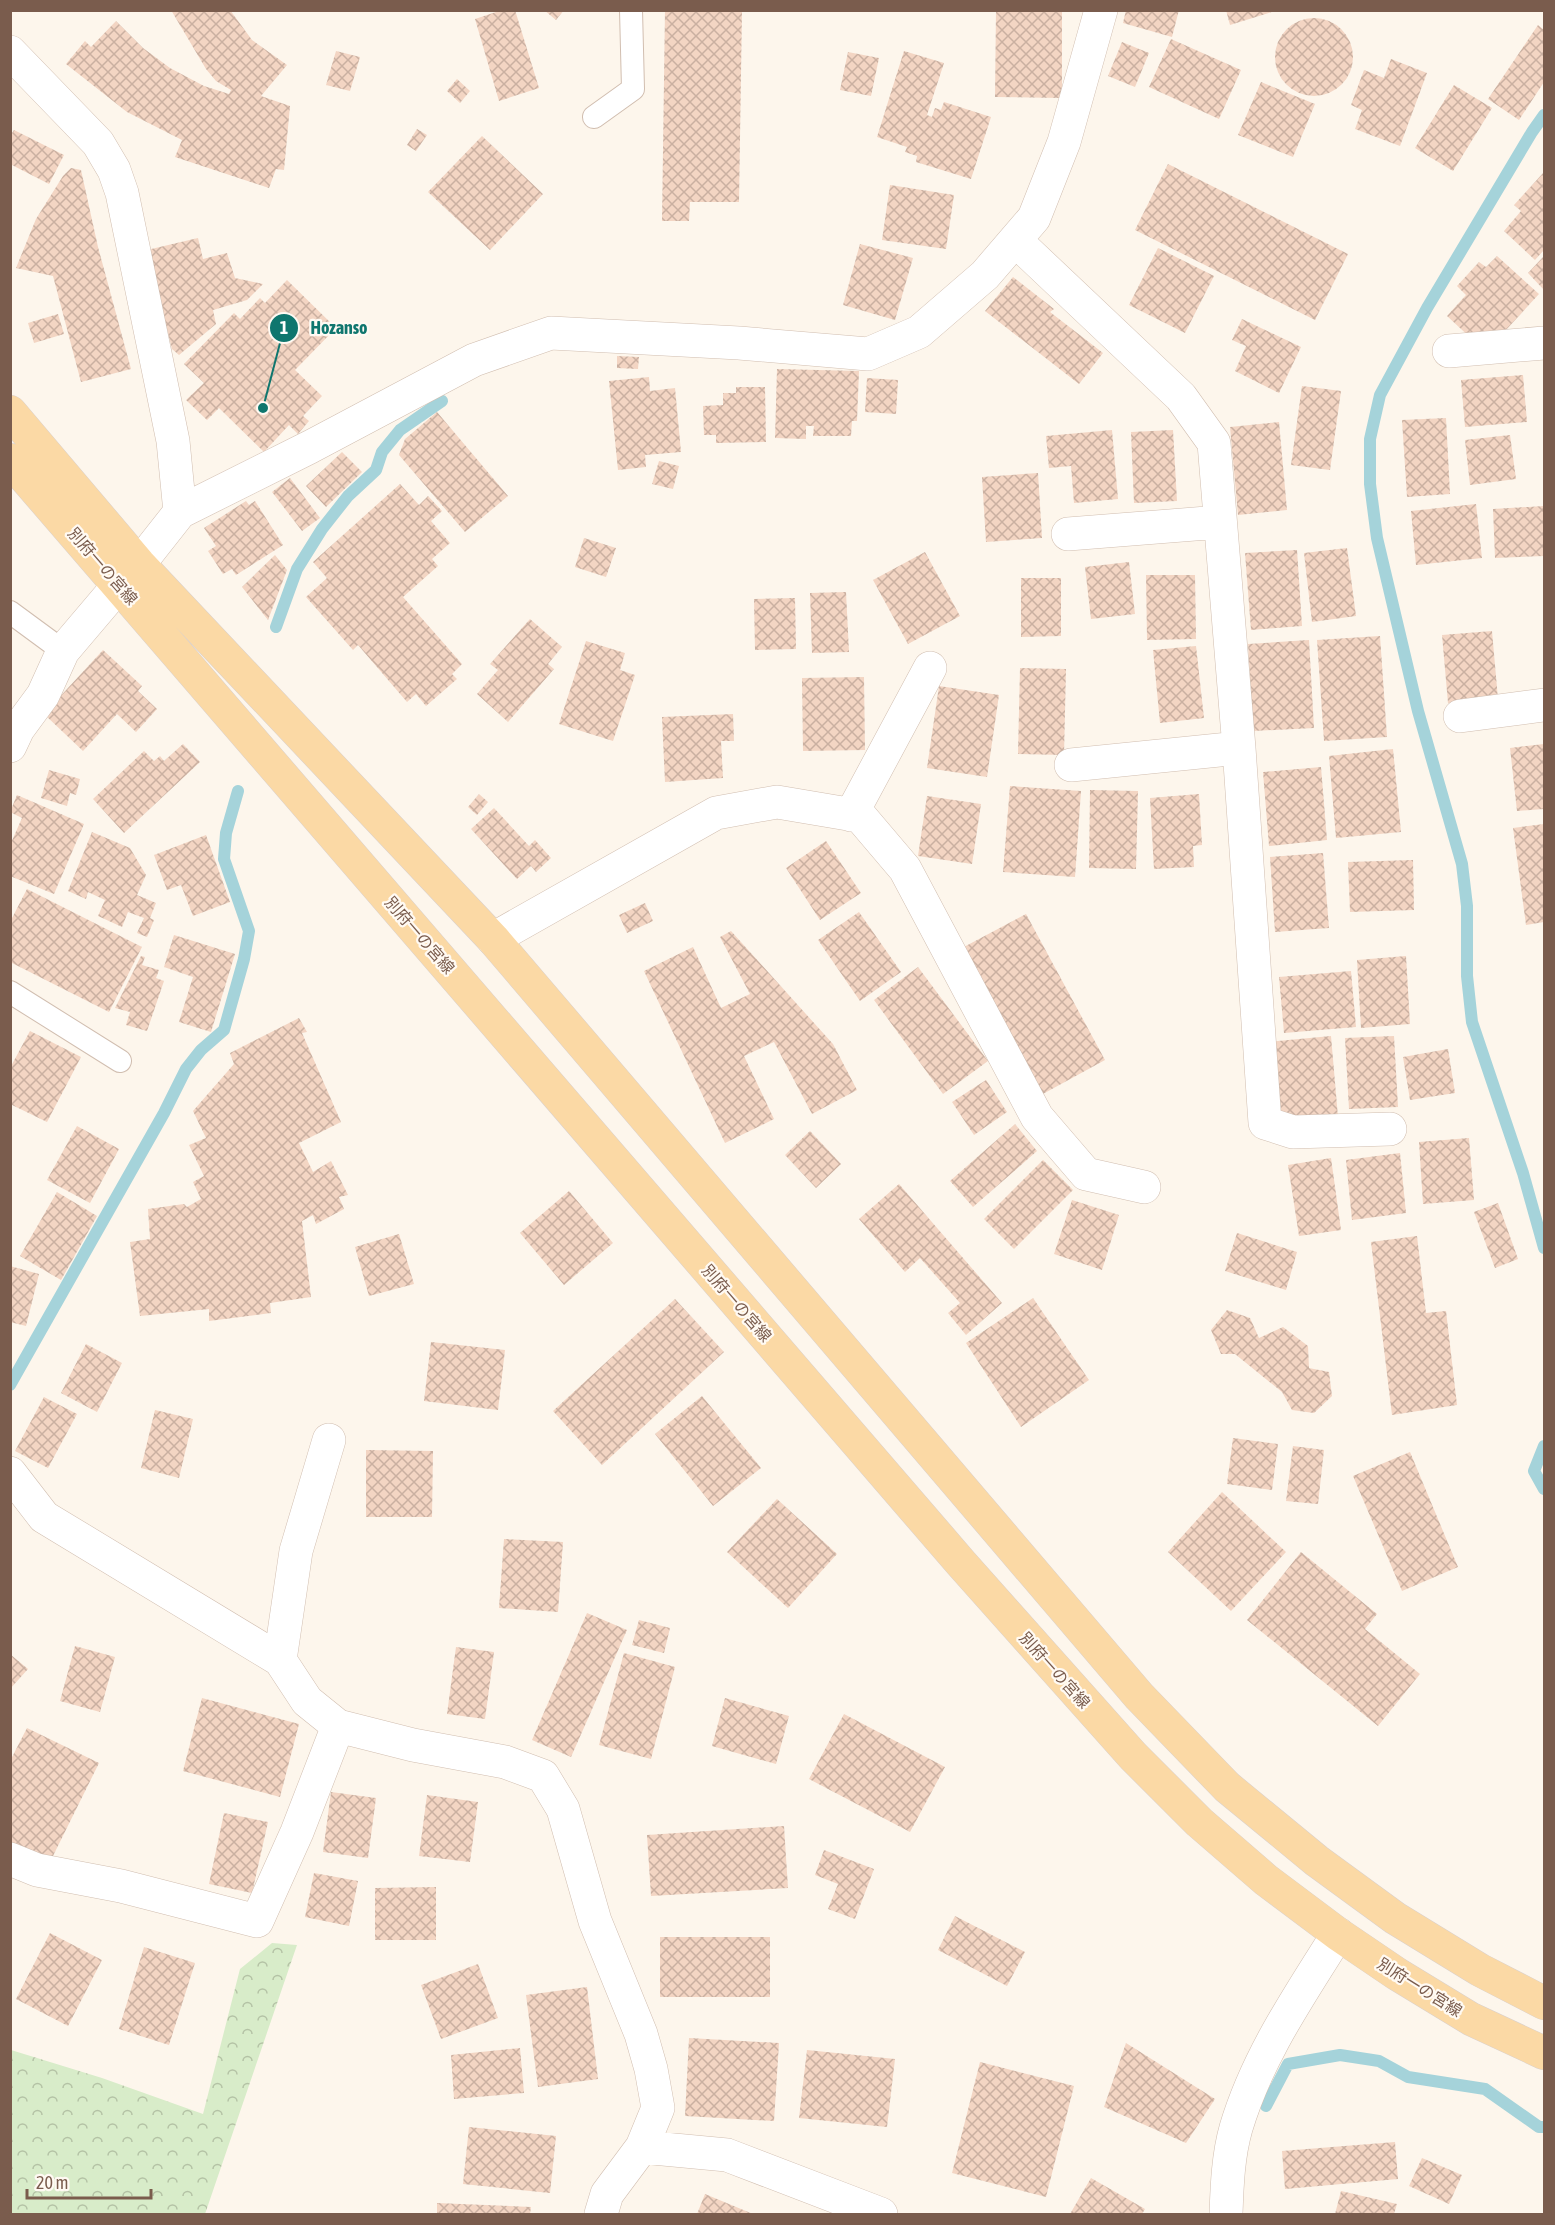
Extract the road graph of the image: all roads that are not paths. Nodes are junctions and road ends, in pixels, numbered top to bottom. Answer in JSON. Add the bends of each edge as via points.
{"nodes":[{"id":1,"x":631,"y":10,"type":"edge"},
{"id":2,"x":1101,"y":10,"type":"edge"},
{"id":3,"x":10,"y":52,"type":"edge"},
{"id":4,"x":594,"y":117,"type":"dead end"},
{"id":5,"x":1015,"y":240,"type":"junction"},
{"id":6,"x":1545,"y":343,"type":"edge"},
{"id":7,"x":1449,"y":351,"type":"dead end"},
{"id":8,"x":10,"y":412,"type":"edge"},
{"id":9,"x":10,"y":460,"type":"edge"},
{"id":10,"x":180,"y":512,"type":"junction"},
{"id":11,"x":1220,"y":522,"type":"junction"},
{"id":12,"x":1068,"y":534,"type":"dead end"},
{"id":13,"x":129,"y":574,"type":"junction"},
{"id":14,"x":10,"y":612,"type":"edge"},
{"id":15,"x":63,"y":651,"type":"junction"},
{"id":16,"x":930,"y":668,"type":"dead end"},
{"id":17,"x":1545,"y":705,"type":"edge"},
{"id":18,"x":1460,"y":716,"type":"dead end"},
{"id":19,"x":10,"y":746,"type":"edge"},
{"id":20,"x":1239,"y":748,"type":"junction"},
{"id":21,"x":1071,"y":765,"type":"dead end"},
{"id":22,"x":851,"y":814,"type":"junction"},
{"id":23,"x":493,"y":939,"type":"junction"},
{"id":24,"x":10,"y":992,"type":"edge"},
{"id":25,"x":120,"y":1061,"type":"dead end"},
{"id":26,"x":1390,"y":1129,"type":"dead end"},
{"id":27,"x":1144,"y":1187,"type":"dead end"},
{"id":28,"x":329,"y":1440,"type":"dead end"},
{"id":29,"x":10,"y":1473,"type":"edge"},
{"id":30,"x":280,"y":1660,"type":"junction"},
{"id":31,"x":338,"y":1726,"type":"junction"},
{"id":32,"x":10,"y":1859,"type":"edge"},
{"id":33,"x":1338,"y":1934,"type":"junction"},
{"id":34,"x":1545,"y":2004,"type":"edge"},
{"id":35,"x":1545,"y":2053,"type":"edge"},
{"id":36,"x":642,"y":2147,"type":"junction"},
{"id":37,"x":601,"y":2214,"type":"edge"},
{"id":38,"x":881,"y":2214,"type":"edge"},
{"id":39,"x":1226,"y":2214,"type":"edge"}],
"edges":[{"from":1,"to":4,"type":"lane","via":[[633,89]]},
{"from":2,"to":5,"type":"street","via":[[1064,142],[1034,218]]},
{"from":3,"to":10,"type":"street","via":[[98,143],[114,170],[167,405]]},
{"from":5,"to":10,"type":"street","via":[[985,275],[919,332],[868,354],[551,333],[474,360]]},
{"from":5,"to":11,"type":"street","via":[[1181,396],[1214,443]]},
{"from":6,"to":7,"type":"street"},
{"from":8,"to":13,"type":"main road","name":"別府一の宮線"},
{"from":9,"to":13,"type":"main road","name":"別府一の宮線"},
{"from":10,"to":13,"type":"street"},
{"from":11,"to":12,"type":"street"},
{"from":11,"to":20,"type":"street"},
{"from":13,"to":15,"type":"street"},
{"from":13,"to":23,"type":"main road","name":"別府一の宮線"},
{"from":13,"to":33,"type":"main road","name":"別府一の宮線","via":[[953,1554],[1075,1693],[1199,1822],[1266,1880]]},
{"from":14,"to":15,"type":"lane"},
{"from":15,"to":19,"type":"street","via":[[43,695]]},
{"from":16,"to":22,"type":"street"},
{"from":17,"to":18,"type":"street"},
{"from":20,"to":21,"type":"street"},
{"from":20,"to":26,"type":"street","via":[[1265,1123],[1293,1131]]},
{"from":22,"to":23,"type":"street","via":[[777,802],[716,813]]},
{"from":22,"to":27,"type":"street","via":[[860,816],[904,868],[1037,1117],[1086,1174]]},
{"from":23,"to":34,"type":"main road","name":"別府一の宮線","via":[[1054,1599],[1139,1696],[1227,1787],[1317,1861],[1395,1918]]},
{"from":24,"to":25,"type":"lane"},
{"from":28,"to":30,"type":"street","via":[[296,1551]]},
{"from":29,"to":30,"type":"street","via":[[44,1517]]},
{"from":30,"to":31,"type":"street","via":[[307,1701]]},
{"from":31,"to":32,"type":"street","via":[[257,1921],[121,1886],[37,1870]]},
{"from":31,"to":36,"type":"street","via":[[505,1762],[543,1776],[563,1809],[595,1921],[649,2061],[658,2108]]},
{"from":33,"to":35,"type":"main road","name":"別府一の宮線","via":[[1471,2019]]},
{"from":33,"to":39,"type":"street","via":[[1264,2057],[1236,2129],[1227,2177]]},
{"from":36,"to":37,"type":"street","via":[[608,2194]]},
{"from":36,"to":38,"type":"street","via":[[727,2155]]}]}
